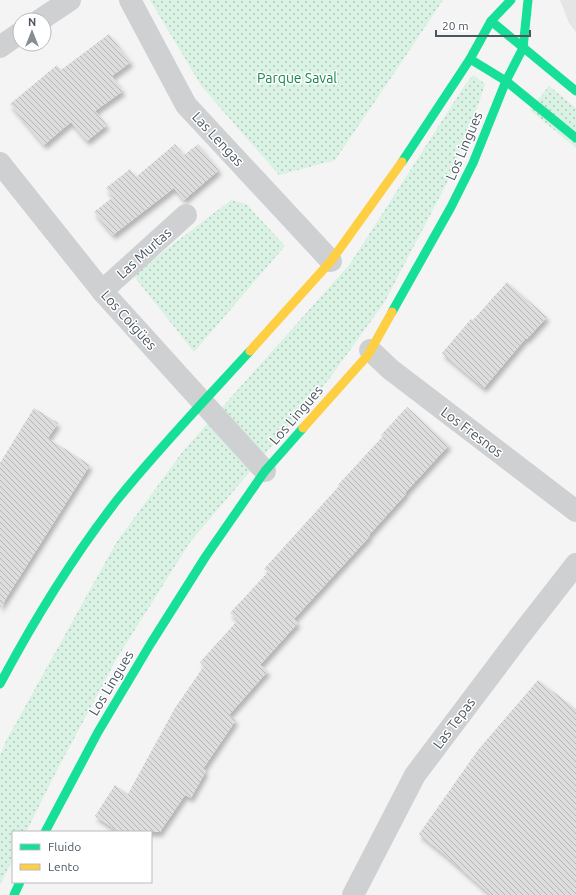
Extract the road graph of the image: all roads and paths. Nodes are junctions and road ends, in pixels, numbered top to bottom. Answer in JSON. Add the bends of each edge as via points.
{"nodes":[{"id":1,"x":70,"y":0,"type":"edge"},
{"id":2,"x":130,"y":0,"type":"edge"},
{"id":3,"x":511,"y":0,"type":"edge"},
{"id":4,"x":528,"y":0,"type":"edge"},
{"id":5,"x":52,"y":12,"type":"edge"},
{"id":6,"x":491,"y":21,"type":"junction"},
{"id":7,"x":12,"y":39,"type":"edge"},
{"id":8,"x":0,"y":47,"type":"edge"},
{"id":9,"x":523,"y":48,"type":"junction"},
{"id":10,"x":470,"y":59,"type":"junction"},
{"id":11,"x":506,"y":80,"type":"junction"},
{"id":12,"x":576,"y":91,"type":"edge"},
{"id":13,"x":529,"y":99,"type":"junction"},
{"id":14,"x":497,"y":103,"type":"junction"},
{"id":15,"x":576,"y":138,"type":"edge"},
{"id":16,"x":0,"y":163,"type":"edge"},
{"id":17,"x":186,"y":215,"type":"dead end"},
{"id":18,"x":331,"y":261,"type":"junction"},
{"id":19,"x":102,"y":291,"type":"junction"},
{"id":20,"x":370,"y":350,"type":"junction"},
{"id":21,"x":203,"y":403,"type":"junction"},
{"id":22,"x":265,"y":471,"type":"junction"},
{"id":23,"x":576,"y":511,"type":"edge"},
{"id":24,"x":576,"y":564,"type":"edge"},
{"id":25,"x":0,"y":684,"type":"edge"},
{"id":26,"x":46,"y":831,"type":"edge"},
{"id":27,"x":20,"y":883,"type":"edge"},
{"id":28,"x":14,"y":895,"type":"edge"},
{"id":29,"x":353,"y":895,"type":"edge"}],
"edges":[{"from":1,"to":5,"type":"street"},
{"from":2,"to":18,"type":"street","name":"Las Lengas","via":[[186,105]]},
{"from":3,"to":6,"type":"main road"},
{"from":4,"to":9,"type":"main road","name":"Los Lingues"},
{"from":6,"to":9,"type":"main road"},
{"from":6,"to":10,"type":"main road"},
{"from":7,"to":8,"type":"street"},
{"from":9,"to":11,"type":"main road","name":"Los Lingues"},
{"from":9,"to":12,"type":"main road"},
{"from":10,"to":11,"type":"main road"},
{"from":10,"to":18,"type":"main road","via":[[413,146]]},
{"from":11,"to":13,"type":"main road"},
{"from":11,"to":14,"type":"main road","name":"Los Lingues"},
{"from":13,"to":14,"type":"main road","via":[[511,97]]},
{"from":13,"to":15,"type":"main road"},
{"from":14,"to":20,"type":"main road","name":"Los Lingues","via":[[452,208]]},
{"from":16,"to":19,"type":"street","name":"Los Coigües"},
{"from":17,"to":19,"type":"street","name":"Las Murtas"},
{"from":18,"to":21,"type":"main road"},
{"from":19,"to":21,"type":"street","name":"Los Coigües"},
{"from":20,"to":22,"type":"main road","name":"Los Lingues"},
{"from":20,"to":23,"type":"street","name":"Los Fresnos","via":[[390,369]]},
{"from":21,"to":22,"type":"street","name":"Los Coigües"},
{"from":21,"to":25,"type":"main road","via":[[155,455],[85,544],[47,600]]},
{"from":22,"to":26,"type":"main road","name":"Los Lingues","via":[[206,556],[151,643],[98,732]]},
{"from":24,"to":29,"type":"street","name":"Las Tepas","via":[[415,775]]},
{"from":27,"to":28,"type":"main road"}]}
